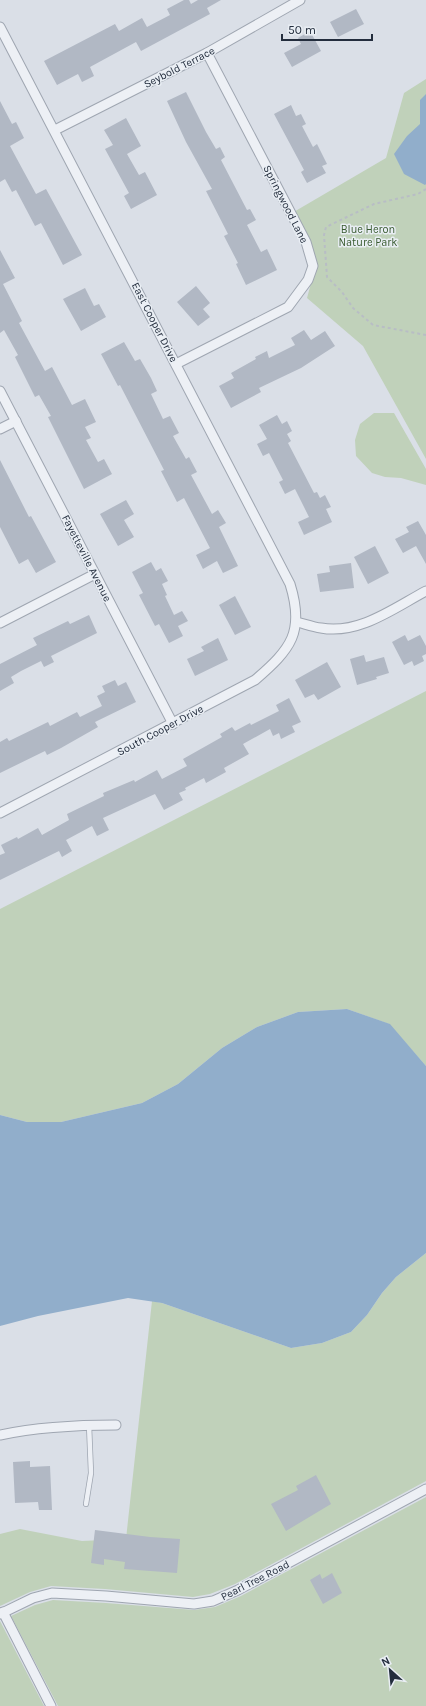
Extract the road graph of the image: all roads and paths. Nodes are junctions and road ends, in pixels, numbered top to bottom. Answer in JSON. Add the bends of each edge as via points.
{"nodes":[{"id":1,"x":300,"y":0,"type":"edge"},
{"id":2,"x":0,"y":26,"type":"edge"},
{"id":3,"x":207,"y":52,"type":"junction"},
{"id":4,"x":55,"y":130,"type":"junction"},
{"id":5,"x":426,"y":189,"type":"edge"},
{"id":6,"x":426,"y":335,"type":"edge"},
{"id":7,"x":176,"y":364,"type":"junction"},
{"id":8,"x":0,"y":391,"type":"edge"},
{"id":9,"x":16,"y":421,"type":"junction"},
{"id":10,"x":0,"y":429,"type":"edge"},
{"id":11,"x":95,"y":574,"type":"junction"},
{"id":12,"x":426,"y":591,"type":"edge"},
{"id":13,"x":297,"y":622,"type":"junction"},
{"id":14,"x":0,"y":623,"type":"edge"},
{"id":15,"x":173,"y":724,"type":"junction"},
{"id":16,"x":0,"y":813,"type":"edge"},
{"id":17,"x":89,"y":1425,"type":"junction"},
{"id":18,"x":116,"y":1425,"type":"dead end"},
{"id":19,"x":0,"y":1435,"type":"edge"},
{"id":20,"x":426,"y":1489,"type":"edge"},
{"id":21,"x":86,"y":1504,"type":"dead end"},
{"id":22,"x":1,"y":1613,"type":"edge"},
{"id":23,"x":51,"y":1706,"type":"edge"}],
"edges":[{"from":1,"to":3,"type":"street","name":"Seybold Terrace"},
{"from":2,"to":4,"type":"street","name":"East Cooper Drive"},
{"from":3,"to":4,"type":"street","name":"Seybold Terrace"},
{"from":3,"to":7,"type":"street","name":"Springwood Lane","via":[[306,242],[313,266],[308,280],[288,307]]},
{"from":4,"to":7,"type":"street","name":"East Cooper Drive"},
{"from":5,"to":6,"type":"path","via":[[418,194],[374,204],[326,227],[324,235],[327,277],[353,308],[373,325]]},
{"from":7,"to":13,"type":"street","name":"East Cooper Drive","via":[[290,584],[295,599]]},
{"from":8,"to":9,"type":"street","name":"Fayetteville Avenue"},
{"from":9,"to":10,"type":"street"},
{"from":9,"to":11,"type":"street","name":"Fayetteville Avenue"},
{"from":11,"to":14,"type":"street"},
{"from":11,"to":15,"type":"street","name":"Fayetteville Avenue"},
{"from":12,"to":13,"type":"street","via":[[360,625],[322,629]]},
{"from":13,"to":15,"type":"street","name":"South Cooper Drive","via":[[291,642],[277,661],[255,680]]},
{"from":15,"to":16,"type":"street","name":"South Cooper Drive"},
{"from":17,"to":18,"type":"street"},
{"from":17,"to":19,"type":"street","via":[[17,1431]]},
{"from":17,"to":21,"type":"lane","via":[[91,1473]]},
{"from":20,"to":22,"type":"street","name":"Pearl Tree Road","via":[[213,1601],[194,1604],[52,1593],[33,1598]]},
{"from":22,"to":23,"type":"street"}]}
